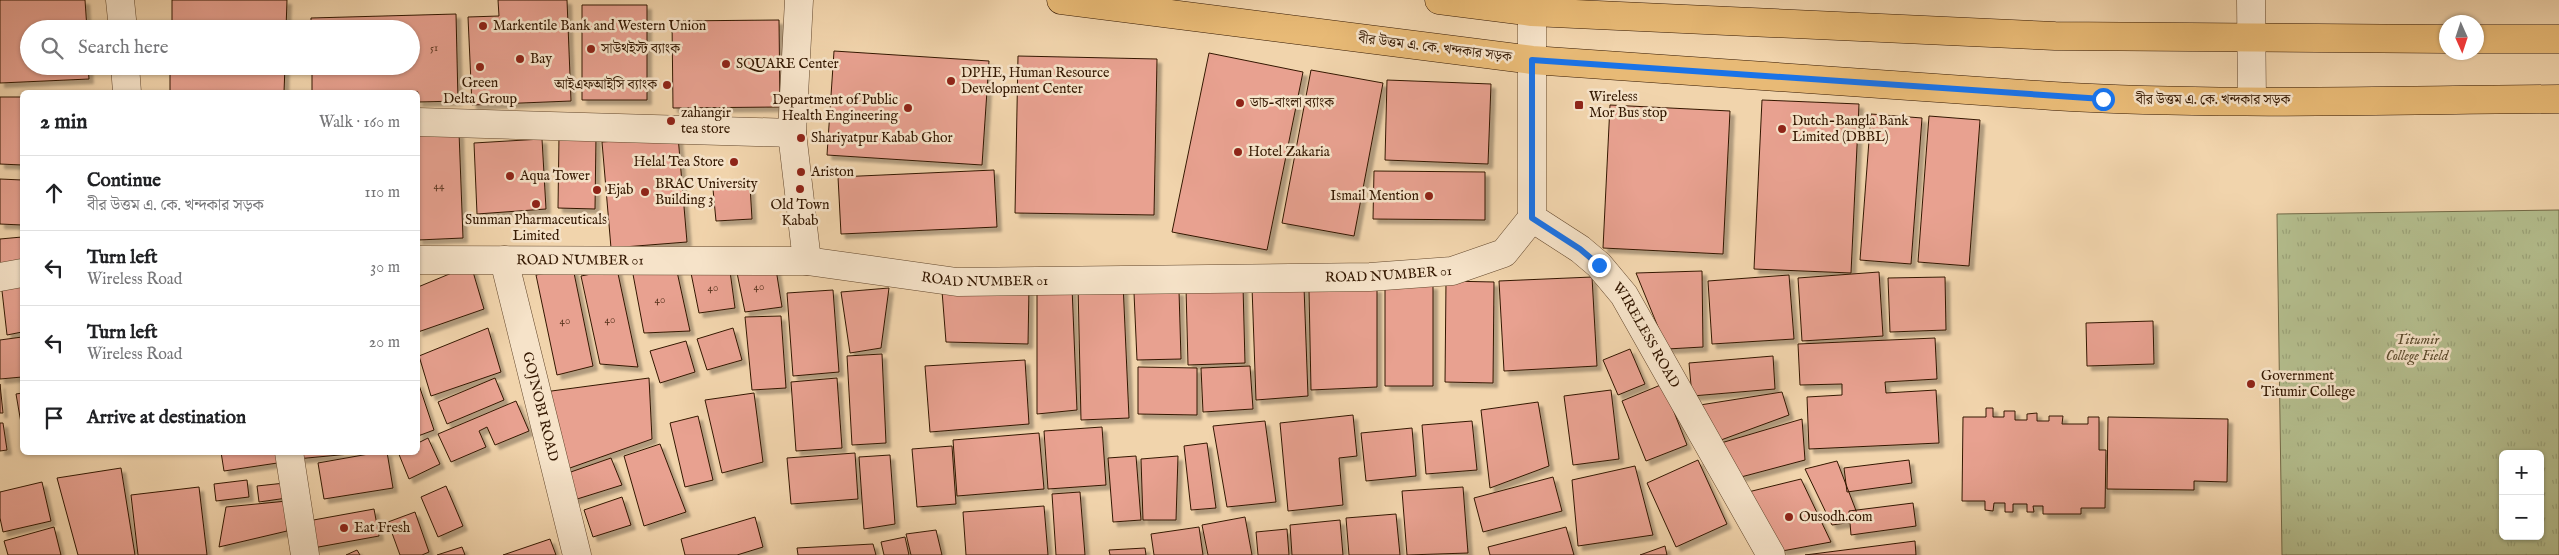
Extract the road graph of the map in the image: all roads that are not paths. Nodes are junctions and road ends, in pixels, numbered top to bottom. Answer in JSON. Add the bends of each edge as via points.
{"nodes":[{"id":1,"x":120,"y":0,"type":"edge"},
{"id":2,"x":799,"y":0,"type":"edge"},
{"id":3,"x":1062,"y":0,"type":"edge"},
{"id":4,"x":1439,"y":0,"type":"edge"},
{"id":5,"x":2251,"y":0,"type":"edge"},
{"id":6,"x":1532,"y":6,"type":"edge"},
{"id":7,"x":122,"y":20,"type":"edge"},
{"id":8,"x":2251,"y":38,"type":"junction"},
{"id":9,"x":2439,"y":39,"type":"edge"},
{"id":10,"x":2484,"y":39,"type":"edge"},
{"id":11,"x":2559,"y":39,"type":"edge"},
{"id":12,"x":1532,"y":60,"type":"junction"},
{"id":13,"x":126,"y":75,"type":"edge"},
{"id":14,"x":127,"y":90,"type":"edge"},
{"id":15,"x":2559,"y":99,"type":"edge"},
{"id":16,"x":2252,"y":100,"type":"junction"},
{"id":17,"x":420,"y":122,"type":"edge"},
{"id":18,"x":792,"y":133,"type":"junction"},
{"id":19,"x":1532,"y":218,"type":"junction"},
{"id":20,"x":420,"y":260,"type":"edge"},
{"id":21,"x":504,"y":260,"type":"junction"},
{"id":22,"x":807,"y":261,"type":"junction"},
{"id":23,"x":20,"y":273,"type":"edge"},
{"id":24,"x":0,"y":277,"type":"edge"},
{"id":25,"x":288,"y":455,"type":"edge"},
{"id":26,"x":305,"y":555,"type":"edge"},
{"id":27,"x":577,"y":555,"type":"edge"},
{"id":28,"x":1771,"y":555,"type":"edge"}],
"edges":[{"from":1,"to":7,"type":"street"},
{"from":2,"to":18,"type":"street"},
{"from":3,"to":12,"type":"main road","name":"বীর উত্তম এ. কে. খন্দকার সড়ক"},
{"from":4,"to":6,"type":"main road"},
{"from":5,"to":8,"type":"street"},
{"from":6,"to":8,"type":"main road","via":[[2055,36]]},
{"from":6,"to":12,"type":"street"},
{"from":8,"to":9,"type":"main road"},
{"from":8,"to":16,"type":"street"},
{"from":10,"to":11,"type":"main road"},
{"from":12,"to":16,"type":"main road","name":"বীর উত্তম এ. কে. খন্দকার সড়ক","via":[[2103,99]]},
{"from":12,"to":19,"type":"street"},
{"from":13,"to":14,"type":"street"},
{"from":15,"to":16,"type":"main road","name":"বীর উত্তম এ. কে. খন্দকার সড়ক"},
{"from":17,"to":18,"type":"street"},
{"from":18,"to":22,"type":"street"},
{"from":19,"to":22,"type":"street","name":"ROAD NUMBER 01","via":[[1504,253],[1452,271],[1370,277],[957,282]]},
{"from":19,"to":28,"type":"street","name":"WIRELESS ROAD","via":[[1580,249],[1599,265],[1624,295]]},
{"from":20,"to":21,"type":"street","name":"ROAD NUMBER 01"},
{"from":21,"to":22,"type":"street","name":"ROAD NUMBER 01"},
{"from":21,"to":27,"type":"street","name":"GOJNOBI ROAD"},
{"from":23,"to":24,"type":"street"},
{"from":25,"to":26,"type":"street"}]}
